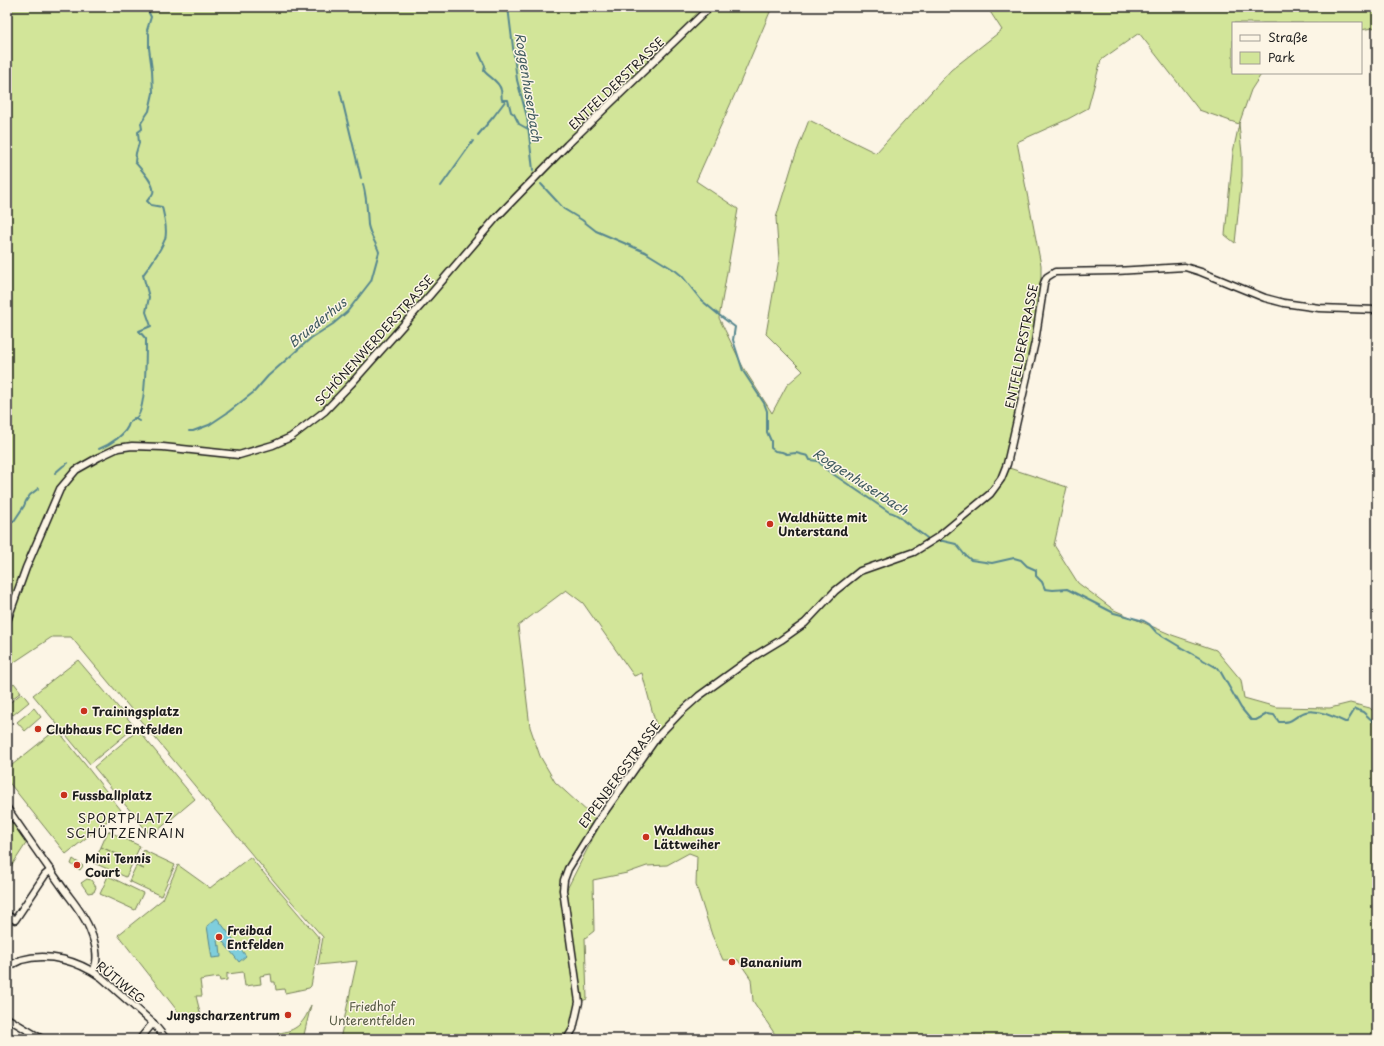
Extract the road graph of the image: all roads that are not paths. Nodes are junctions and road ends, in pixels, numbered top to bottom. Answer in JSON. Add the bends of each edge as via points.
{"nodes":[{"id":1,"x":710,"y":7,"type":"edge"},
{"id":2,"x":537,"y":175,"type":"joint"},
{"id":3,"x":1377,"y":310,"type":"edge"},
{"id":4,"x":938,"y":537,"type":"joint"},
{"id":5,"x":7,"y":621,"type":"edge"},
{"id":6,"x":7,"y":808,"type":"edge"},
{"id":7,"x":51,"y":870,"type":"junction"},
{"id":8,"x":7,"y":915,"type":"edge"},
{"id":9,"x":7,"y":968,"type":"edge"},
{"id":10,"x":93,"y":971,"type":"junction"},
{"id":11,"x":7,"y":1018,"type":"edge"},
{"id":12,"x":153,"y":1023,"type":"junction"},
{"id":13,"x":42,"y":1039,"type":"edge"},
{"id":14,"x":140,"y":1039,"type":"edge"},
{"id":15,"x":166,"y":1039,"type":"edge"},
{"id":16,"x":567,"y":1039,"type":"edge"}],
"edges":[{"from":1,"to":2,"type":"street","name":"ENTFELDERSTRASSE"},
{"from":2,"to":5,"type":"street","name":"SCHÖNENWERDERSTRASSE","via":[[496,218],[351,384],[325,411],[291,437],[239,455],[164,447],[118,448],[76,470],[60,489],[26,568]]},
{"from":3,"to":4,"type":"street","name":"ENTFELDERSTRASSE","via":[[1319,308],[1284,303],[1185,267],[1050,274],[1044,283],[1035,342],[1007,464],[1001,479],[990,494]]},
{"from":4,"to":16,"type":"street","name":"EPPENBERGSTRASSE","via":[[914,552],[860,571],[835,591],[804,623],[699,696],[657,737],[592,830],[564,880],[563,890],[579,1002],[573,1029]]},
{"from":6,"to":7,"type":"street"},
{"from":7,"to":8,"type":"street","via":[[15,920]]},
{"from":7,"to":10,"type":"street","via":[[90,929],[97,962]]},
{"from":9,"to":10,"type":"street","name":"RÜTIWEG","via":[[29,958],[48,957],[73,962]]},
{"from":10,"to":12,"type":"street","name":"RÜTIWEG"},
{"from":11,"to":13,"type":"street"},
{"from":12,"to":14,"type":"street"},
{"from":12,"to":15,"type":"street","name":"RÜTIWEG"}]}
